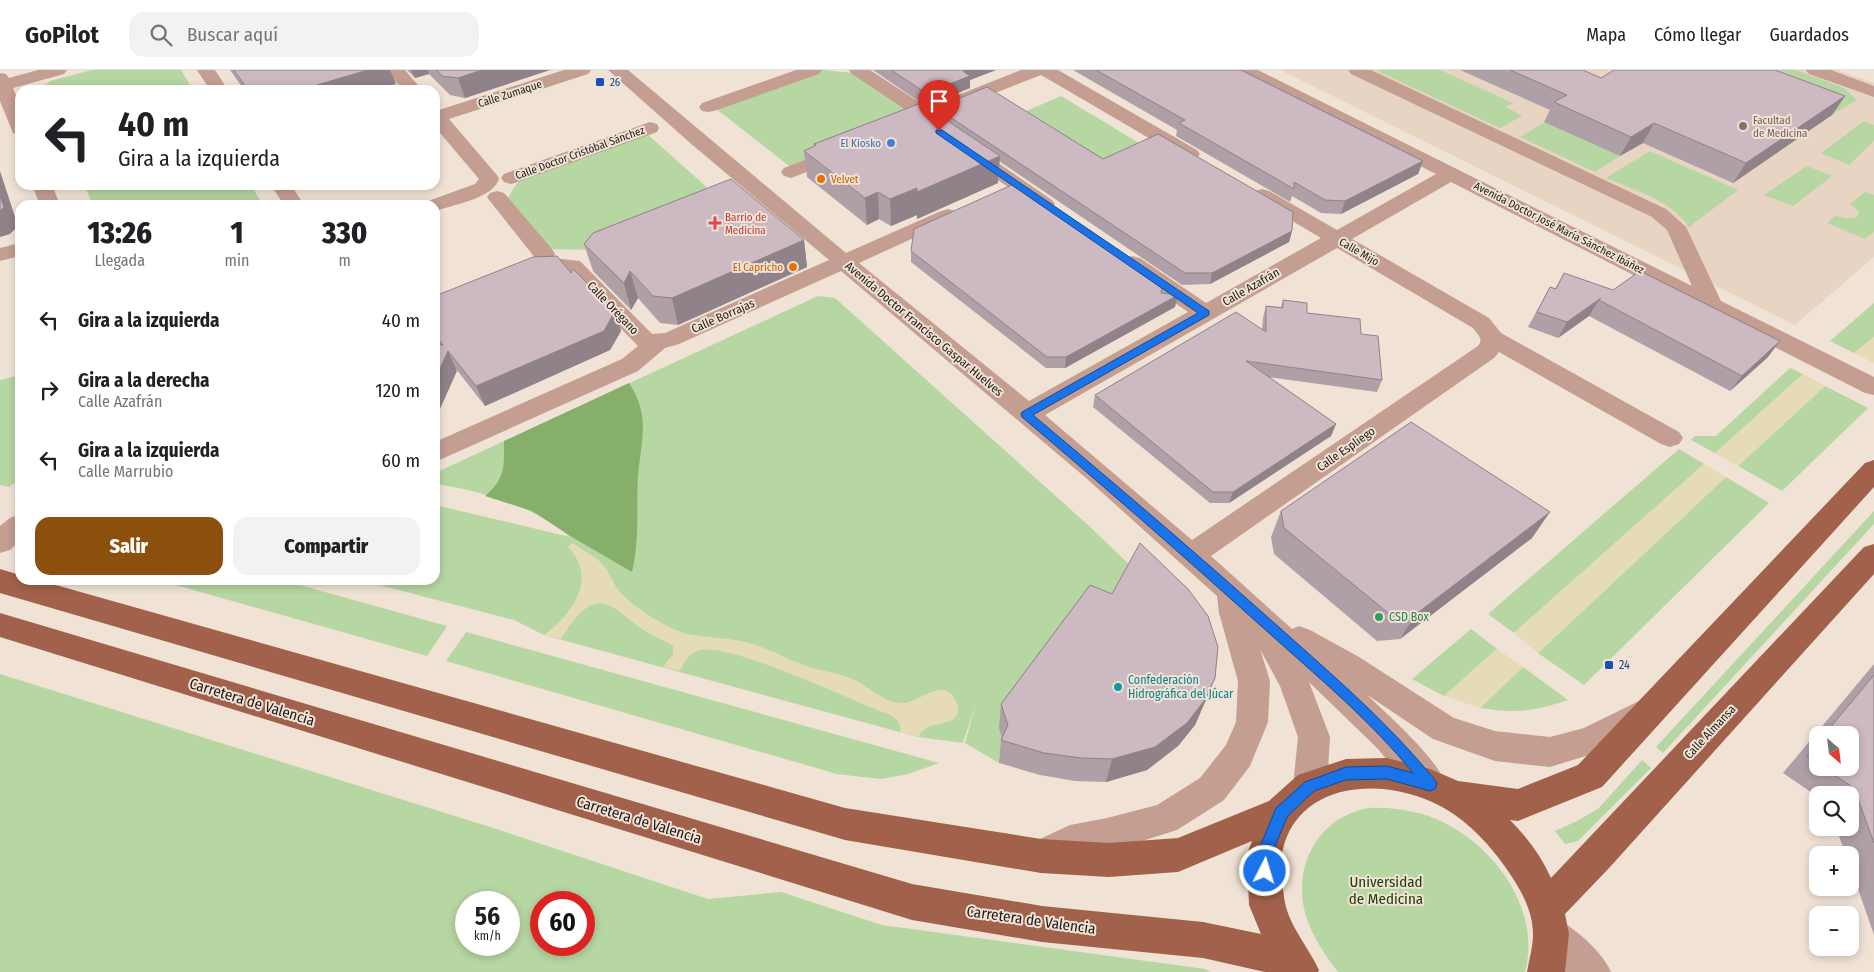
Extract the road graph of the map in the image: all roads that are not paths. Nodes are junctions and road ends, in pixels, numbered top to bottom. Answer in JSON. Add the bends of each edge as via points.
{"nodes":[{"id":1,"x":58,"y":70,"type":"edge"},
{"id":2,"x":206,"y":70,"type":"edge"},
{"id":3,"x":395,"y":70,"type":"edge"},
{"id":4,"x":582,"y":70,"type":"edge"},
{"id":5,"x":617,"y":70,"type":"edge"},
{"id":6,"x":813,"y":70,"type":"edge"},
{"id":7,"x":858,"y":70,"type":"edge"},
{"id":8,"x":1037,"y":70,"type":"edge"},
{"id":9,"x":1045,"y":70,"type":"edge"},
{"id":10,"x":1357,"y":70,"type":"edge"},
{"id":11,"x":1815,"y":70,"type":"edge"},
{"id":12,"x":1248,"y":71,"type":"edge"},
{"id":13,"x":1,"y":81,"type":"edge"},
{"id":14,"x":216,"y":85,"type":"edge"},
{"id":15,"x":408,"y":85,"type":"edge"},
{"id":16,"x":1874,"y":92,"type":"edge"},
{"id":17,"x":708,"y":107,"type":"dead end"},
{"id":18,"x":440,"y":115,"type":"edge"},
{"id":19,"x":15,"y":116,"type":"edge"},
{"id":20,"x":919,"y":119,"type":"junction"},
{"id":21,"x":440,"y":121,"type":"edge"},
{"id":22,"x":650,"y":128,"type":"dead end"},
{"id":23,"x":878,"y":137,"type":"edge"},
{"id":24,"x":853,"y":147,"type":"edge"},
{"id":25,"x":1207,"y":164,"type":"edge"},
{"id":26,"x":791,"y":172,"type":"dead end"},
{"id":27,"x":1451,"y":174,"type":"junction"},
{"id":28,"x":510,"y":178,"type":"dead end"},
{"id":29,"x":1250,"y":188,"type":"edge"},
{"id":30,"x":493,"y":190,"type":"junction"},
{"id":31,"x":440,"y":203,"type":"edge"},
{"id":32,"x":963,"y":208,"type":"edge"},
{"id":33,"x":1064,"y":217,"type":"edge"},
{"id":34,"x":1337,"y":238,"type":"junction"},
{"id":35,"x":15,"y":250,"type":"edge"},
{"id":36,"x":1112,"y":250,"type":"edge"},
{"id":37,"x":544,"y":254,"type":"dead end"},
{"id":38,"x":0,"y":255,"type":"edge"},
{"id":39,"x":844,"y":261,"type":"junction"},
{"id":40,"x":504,"y":278,"type":"edge"},
{"id":41,"x":1712,"y":306,"type":"junction"},
{"id":42,"x":1205,"y":313,"type":"junction"},
{"id":43,"x":1493,"y":338,"type":"junction"},
{"id":44,"x":657,"y":342,"type":"junction"},
{"id":45,"x":1874,"y":387,"type":"edge"},
{"id":46,"x":1026,"y":414,"type":"junction"},
{"id":47,"x":1670,"y":438,"type":"dead end"},
{"id":48,"x":440,"y":451,"type":"edge"},
{"id":49,"x":1874,"y":470,"type":"edge"},
{"id":50,"x":15,"y":529,"type":"edge"},
{"id":51,"x":0,"y":542,"type":"edge"},
{"id":52,"x":1191,"y":555,"type":"junction"},
{"id":53,"x":1873,"y":557,"type":"edge"},
{"id":54,"x":0,"y":581,"type":"edge"},
{"id":55,"x":1230,"y":590,"type":"junction"},
{"id":56,"x":1256,"y":615,"type":"junction"},
{"id":57,"x":0,"y":625,"type":"edge"},
{"id":58,"x":1656,"y":706,"type":"junction"},
{"id":59,"x":1310,"y":786,"type":"junction"},
{"id":60,"x":1443,"y":791,"type":"junction"},
{"id":61,"x":1281,"y":812,"type":"junction"},
{"id":62,"x":1041,"y":856,"type":"junction"},
{"id":63,"x":1548,"y":921,"type":"junction"},
{"id":64,"x":1297,"y":966,"type":"edge"},
{"id":65,"x":1546,"y":972,"type":"edge"},
{"id":66,"x":1592,"y":972,"type":"edge"}],
"edges":[{"from":1,"to":13,"type":"street"},
{"from":2,"to":14,"type":"street"},
{"from":3,"to":15,"type":"street"},
{"from":4,"to":18,"type":"street","name":"Calle Zumaque"},
{"from":5,"to":39,"type":"street","name":"Avenida Doctor Francisco Gaspar Huelves"},
{"from":6,"to":17,"type":"street"},
{"from":7,"to":20,"type":"street","via":[[916,108]]},
{"from":8,"to":20,"type":"street"},
{"from":9,"to":25,"type":"street"},
{"from":10,"to":41,"type":"street","via":[[1659,213],[1676,227]]},
{"from":11,"to":16,"type":"street"},
{"from":12,"to":27,"type":"street","name":"Avenida Doctor José María Sánchez Ibáñez"},
{"from":13,"to":19,"type":"street"},
{"from":20,"to":23,"type":"street"},
{"from":20,"to":33,"type":"street","via":[[1007,188]]},
{"from":21,"to":30,"type":"street","via":[[489,178]]},
{"from":22,"to":28,"type":"street","name":"Calle Doctor Cristóbal Sánchez"},
{"from":24,"to":26,"type":"street"},
{"from":27,"to":34,"type":"street","name":"Calle Azafrán"},
{"from":27,"to":41,"type":"street","name":"Avenida Doctor José María Sánchez Ibáñez"},
{"from":29,"to":34,"type":"street","name":"Calle Mijo"},
{"from":30,"to":31,"type":"street","via":[[482,188]]},
{"from":30,"to":37,"type":"street"},
{"from":32,"to":39,"type":"street","name":"Calle Borrajas"},
{"from":34,"to":42,"type":"street","name":"Calle Azafrán"},
{"from":34,"to":43,"type":"street","name":"Calle Mijo","via":[[1481,323]]},
{"from":35,"to":38,"type":"street"},
{"from":36,"to":42,"type":"street"},
{"from":39,"to":44,"type":"street","name":"Calle Borrajas","via":[[671,339]]},
{"from":39,"to":46,"type":"street","name":"Avenida Doctor Francisco Gaspar Huelves"},
{"from":40,"to":44,"type":"street","name":"Calle Orégano","via":[[530,267],[550,264],[572,266],[645,340]]},
{"from":41,"to":45,"type":"street","name":"Avenida Doctor José María Sánchez Ibáñez"},
{"from":42,"to":46,"type":"street","name":"Calle Azafrán"},
{"from":43,"to":47,"type":"street","name":"Calle Mijo"},
{"from":43,"to":52,"type":"street","name":"Calle Espliego","via":[[1493,344],[1486,352]]},
{"from":44,"to":48,"type":"street","name":"Calle Borrajas","via":[[630,365]]},
{"from":46,"to":52,"type":"street","name":"Avenida Doctor Francisco Gaspar Huelves"},
{"from":49,"to":58,"type":"main road"},
{"from":50,"to":51,"type":"street"},
{"from":52,"to":55,"type":"street","name":"Avenida Doctor Francisco Gaspar Huelves"},
{"from":53,"to":63,"type":"main road","name":"Calle Almansa","via":[[1598,855]]},
{"from":54,"to":62,"type":"main road","via":[[845,824]]},
{"from":55,"to":56,"type":"street","name":"Avenida Doctor Francisco Gaspar Huelves"},
{"from":55,"to":62,"type":"street","via":[[1254,681],[1252,722],[1238,755],[1212,789],[1165,820],[1070,842]]},
{"from":56,"to":58,"type":"street","via":[[1348,666],[1444,729],[1495,746],[1550,752],[1590,741]]},
{"from":56,"to":59,"type":"street","name":"Avenida Doctor Francisco Gaspar Huelves","via":[[1294,683],[1314,737]]},
{"from":56,"to":60,"type":"street","name":"Avenida Doctor Francisco Gaspar Huelves","via":[[1353,700]]},
{"from":57,"to":64,"type":"main road","name":"Carretera de Valencia","via":[[912,902],[1042,924],[1203,940]]},
{"from":58,"to":60,"type":"main road","via":[[1590,776],[1518,805]]},
{"from":59,"to":60,"type":"main road","via":[[1346,774],[1387,773]]},
{"from":59,"to":61,"type":"main road"},
{"from":60,"to":63,"type":"main road","via":[[1486,819],[1511,845],[1532,876]]},
{"from":61,"to":62,"type":"main road","via":[[1178,855],[1109,860]]},
{"from":61,"to":64,"type":"main road","via":[[1264,854],[1267,906]]},
{"from":63,"to":65,"type":"main road"},
{"from":63,"to":66,"type":"street"}]}
